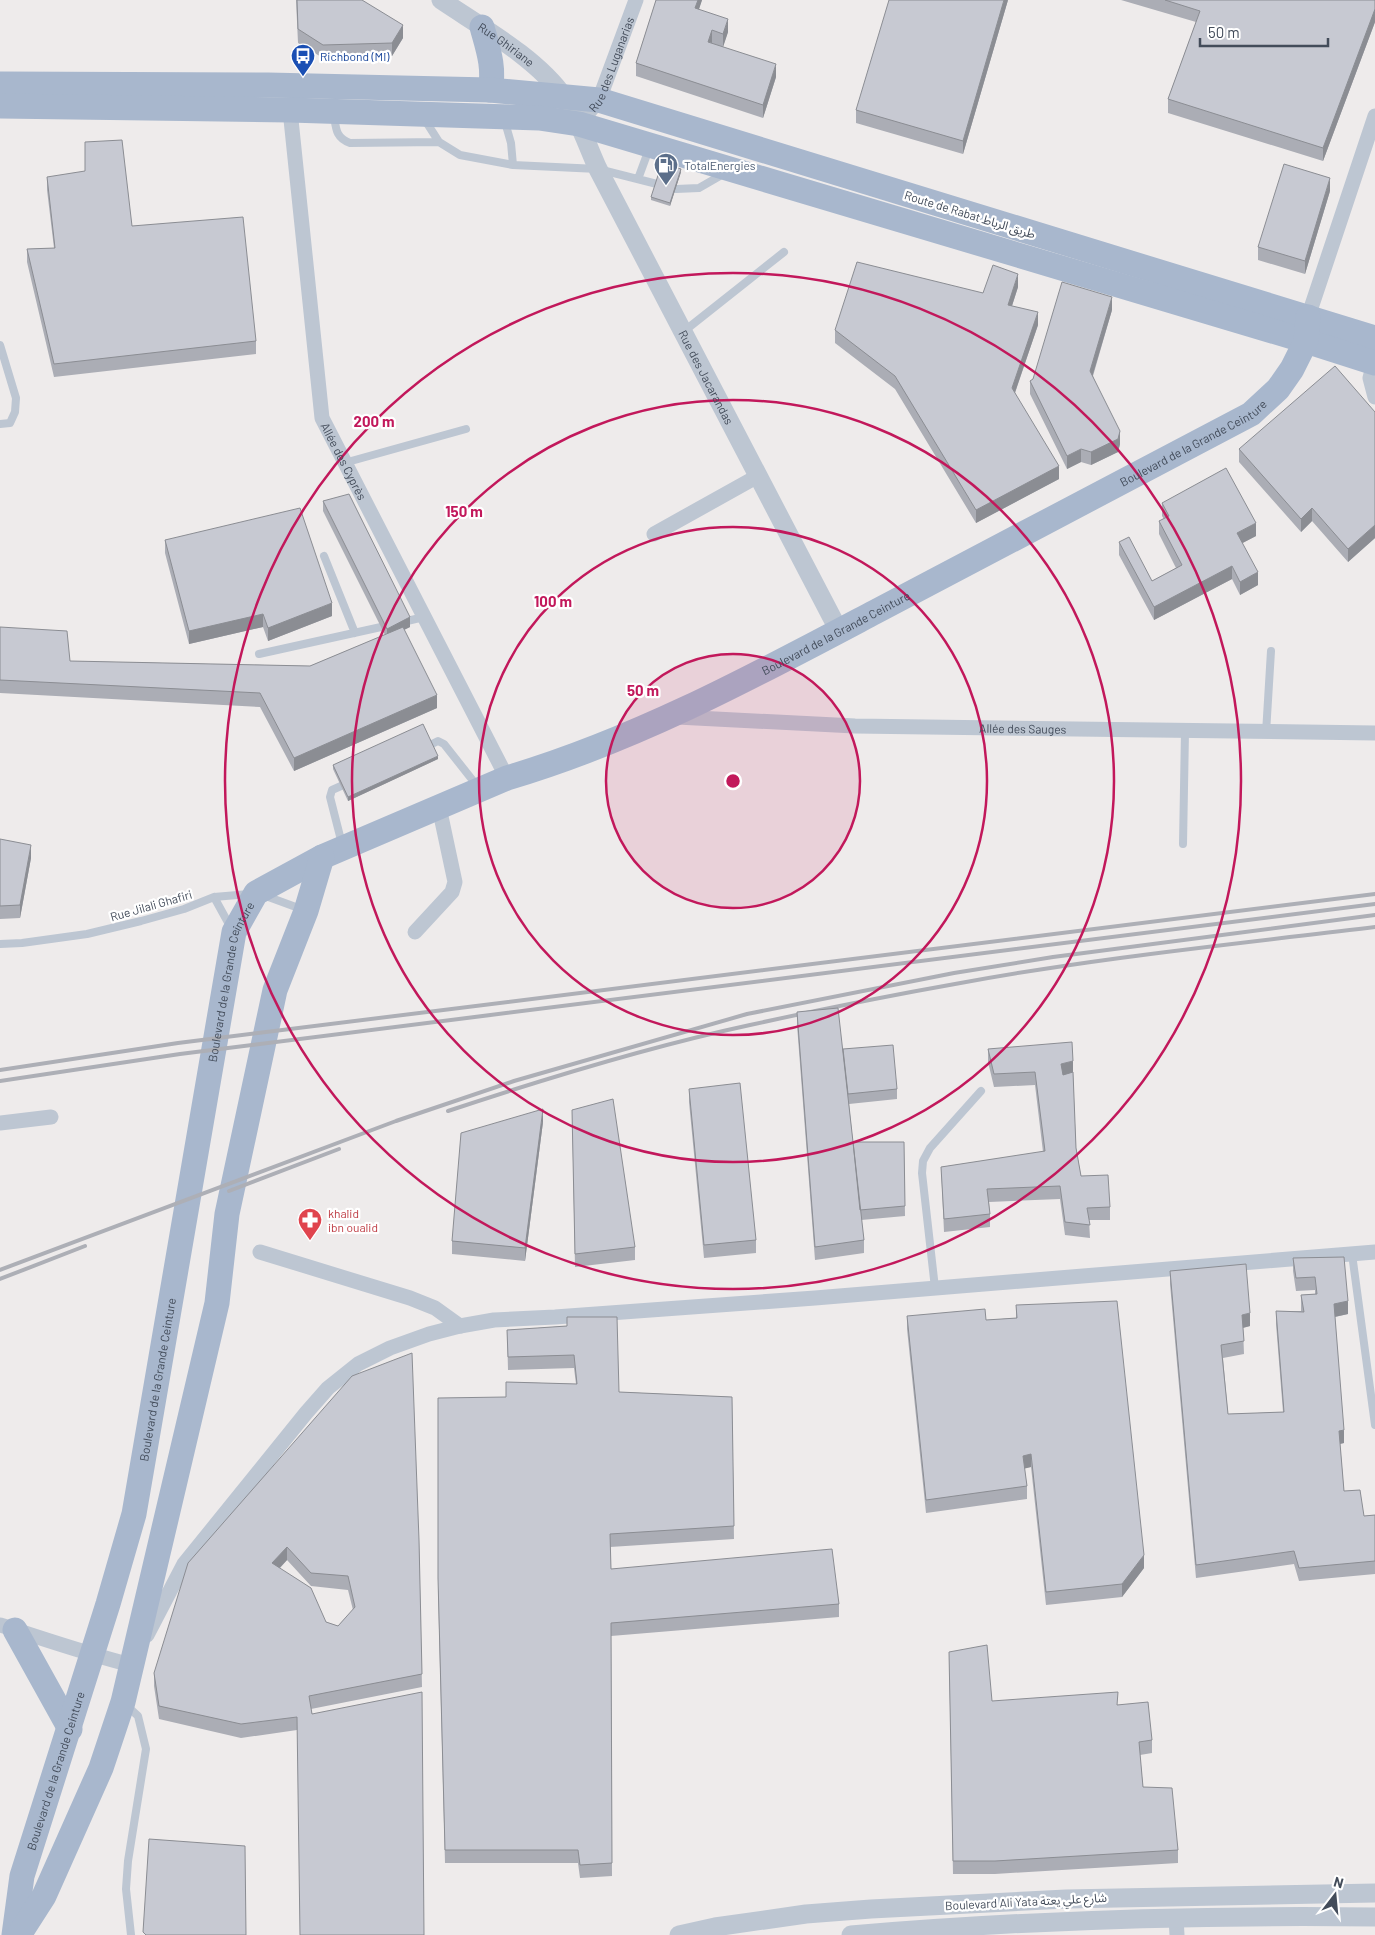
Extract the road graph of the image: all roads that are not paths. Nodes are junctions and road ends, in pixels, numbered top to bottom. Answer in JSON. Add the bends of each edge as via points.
{"nodes":[{"id":1,"x":441,"y":0,"type":"edge"},
{"id":2,"x":636,"y":0,"type":"edge"},
{"id":3,"x":482,"y":28,"type":"junction"},
{"id":4,"x":0,"y":84,"type":"edge"},
{"id":5,"x":490,"y":90,"type":"junction"},
{"id":6,"x":563,"y":96,"type":"junction"},
{"id":7,"x":599,"y":100,"type":"junction"},
{"id":8,"x":0,"y":106,"type":"edge"},
{"id":9,"x":290,"y":110,"type":"junction"},
{"id":10,"x":333,"y":111,"type":"junction"},
{"id":11,"x":421,"y":114,"type":"junction"},
{"id":12,"x":1375,"y":116,"type":"edge"},
{"id":13,"x":504,"y":117,"type":"junction"},
{"id":14,"x":578,"y":124,"type":"junction"},
{"id":15,"x":439,"y":142,"type":"junction"},
{"id":16,"x":651,"y":145,"type":"junction"},
{"id":17,"x":513,"y":165,"type":"junction"},
{"id":18,"x":598,"y":169,"type":"junction"},
{"id":19,"x":730,"y":169,"type":"junction"},
{"id":20,"x":638,"y":179,"type":"junction"},
{"id":21,"x":657,"y":184,"type":"edge"},
{"id":22,"x":676,"y":189,"type":"edge"},
{"id":23,"x":784,"y":252,"type":"dead end"},
{"id":24,"x":1307,"y":329,"type":"junction"},
{"id":25,"x":682,"y":332,"type":"junction"},
{"id":26,"x":1375,"y":338,"type":"edge"},
{"id":27,"x":0,"y":345,"type":"edge"},
{"id":28,"x":1375,"y":363,"type":"edge"},
{"id":29,"x":1375,"y":397,"type":"edge"},
{"id":30,"x":0,"y":424,"type":"edge"},
{"id":31,"x":466,"y":429,"type":"dead end"},
{"id":32,"x":344,"y":463,"type":"junction"},
{"id":33,"x":758,"y":476,"type":"junction"},
{"id":34,"x":654,"y":534,"type":"dead end"},
{"id":35,"x":324,"y":556,"type":"dead end"},
{"id":36,"x":424,"y":617,"type":"junction"},
{"id":37,"x":407,"y":621,"type":"edge"},
{"id":38,"x":381,"y":627,"type":"edge"},
{"id":39,"x":839,"y":631,"type":"junction"},
{"id":40,"x":355,"y":633,"type":"junction"},
{"id":41,"x":1271,"y":651,"type":"dead end"},
{"id":42,"x":259,"y":654,"type":"dead end"},
{"id":43,"x":671,"y":716,"type":"junction"},
{"id":44,"x":1185,"y":732,"type":"junction"},
{"id":45,"x":1266,"y":733,"type":"junction"},
{"id":46,"x":1375,"y":733,"type":"edge"},
{"id":47,"x":432,"y":744,"type":"edge"},
{"id":48,"x":507,"y":778,"type":"junction"},
{"id":49,"x":341,"y":786,"type":"edge"},
{"id":50,"x":480,"y":790,"type":"junction"},
{"id":51,"x":439,"y":807,"type":"junction"},
{"id":52,"x":1183,"y":844,"type":"dead end"},
{"id":53,"x":332,"y":852,"type":"junction"},
{"id":54,"x":256,"y":893,"type":"junction"},
{"id":55,"x":214,"y":897,"type":"junction"},
{"id":56,"x":306,"y":911,"type":"junction"},
{"id":57,"x":234,"y":932,"type":"junction"},
{"id":58,"x":415,"y":932,"type":"dead end"},
{"id":59,"x":0,"y":944,"type":"edge"},
{"id":60,"x":981,"y":1091,"type":"dead end"},
{"id":61,"x":51,"y":1117,"type":"dead end"},
{"id":62,"x":0,"y":1123,"type":"edge"},
{"id":63,"x":260,"y":1252,"type":"dead end"},
{"id":64,"x":1375,"y":1252,"type":"edge"},
{"id":65,"x":1352,"y":1254,"type":"junction"},
{"id":66,"x":935,"y":1288,"type":"junction"},
{"id":67,"x":460,"y":1326,"type":"junction"},
{"id":68,"x":1375,"y":1424,"type":"edge"},
{"id":69,"x":7,"y":1627,"type":"edge"},
{"id":70,"x":92,"y":1656,"type":"junction"},
{"id":71,"x":131,"y":1665,"type":"junction"},
{"id":72,"x":123,"y":1702,"type":"junction"},
{"id":73,"x":70,"y":1729,"type":"junction"},
{"id":74,"x":1375,"y":1893,"type":"edge"},
{"id":75,"x":1375,"y":1917,"type":"edge"},
{"id":76,"x":1176,"y":1927,"type":"edge"},
{"id":77,"x":14,"y":1935,"type":"edge"},
{"id":78,"x":19,"y":1935,"type":"edge"},
{"id":79,"x":131,"y":1935,"type":"edge"},
{"id":80,"x":679,"y":1935,"type":"edge"},
{"id":81,"x":851,"y":1935,"type":"edge"}],
"edges":[{"from":1,"to":3,"type":"street","name":"Rue Ghiriane"},
{"from":2,"to":7,"type":"street","name":"Rue des Luganarias"},
{"from":3,"to":5,"type":"main road","via":[[492,64]]},
{"from":3,"to":6,"type":"street","name":"Rue Ghiriane","via":[[532,62]]},
{"from":4,"to":5,"type":"main road","name":"Route de Rabat طريق الرباط"},
{"from":5,"to":6,"type":"main road","name":"Route de Rabat طريق الرباط"},
{"from":6,"to":7,"type":"main road","name":"Route de Rabat طريق الرباط"},
{"from":6,"to":14,"type":"street","name":"Rue Ghiriane"},
{"from":7,"to":14,"type":"street","name":"Rue des Luganarias"},
{"from":7,"to":24,"type":"main road","name":"Route de Rabat طريق الرباط"},
{"from":8,"to":9,"type":"main road","name":"Route de Rabat طريق الرباط"},
{"from":9,"to":10,"type":"main road","name":"Route de Rabat طريق الرباط"},
{"from":9,"to":32,"type":"street","name":"Allée des Cyprès","via":[[320,408]]},
{"from":10,"to":11,"type":"main road","name":"Route de Rabat طريق الرباط"},
{"from":10,"to":15,"type":"lane","via":[[336,130],[342,140],[350,143]]},
{"from":11,"to":13,"type":"main road","name":"Route de Rabat طريق الرباط"},
{"from":11,"to":15,"type":"lane"},
{"from":12,"to":24,"type":"street"},
{"from":13,"to":14,"type":"main road","name":"Route de Rabat طريق الرباط"},
{"from":13,"to":17,"type":"lane"},
{"from":14,"to":16,"type":"main road","name":"Route de Rabat طريق الرباط"},
{"from":14,"to":18,"type":"street","name":"Rue des Jacarandas"},
{"from":15,"to":17,"type":"lane","via":[[460,155]]},
{"from":16,"to":19,"type":"main road","name":"Route de Rabat طريق الرباط"},
{"from":16,"to":20,"type":"lane"},
{"from":17,"to":18,"type":"lane"},
{"from":18,"to":20,"type":"lane"},
{"from":18,"to":25,"type":"street","name":"Rue des Jacarandas"},
{"from":19,"to":22,"type":"lane","via":[[699,188]]},
{"from":19,"to":24,"type":"main road","name":"Route de Rabat طريق الرباط"},
{"from":20,"to":21,"type":"lane"},
{"from":23,"to":25,"type":"lane"},
{"from":24,"to":26,"type":"main road","name":"Route de Rabat طريق الرباط"},
{"from":24,"to":28,"type":"main road","name":"Route de Rabat طريق الرباط"},
{"from":24,"to":39,"type":"main road","name":"Boulevard de la Grande Ceinture","via":[[1292,369],[1278,389],[1251,414]]},
{"from":25,"to":33,"type":"street","name":"Rue des Jacarandas"},
{"from":27,"to":30,"type":"lane","via":[[16,398],[10,423]]},
{"from":28,"to":29,"type":"street","via":[[1370,378]]},
{"from":31,"to":32,"type":"lane"},
{"from":32,"to":36,"type":"street","name":"Allée des Cyprès"},
{"from":33,"to":34,"type":"street"},
{"from":33,"to":39,"type":"street","name":"Rue des Jacarandas"},
{"from":35,"to":40,"type":"lane"},
{"from":36,"to":37,"type":"lane"},
{"from":36,"to":48,"type":"street","name":"Allée des Cyprès"},
{"from":38,"to":40,"type":"lane"},
{"from":39,"to":43,"type":"main road","name":"Boulevard de la Grande Ceinture"},
{"from":40,"to":42,"type":"lane"},
{"from":41,"to":45,"type":"lane"},
{"from":43,"to":44,"type":"street","name":"Allée des Sauges","via":[[855,726]]},
{"from":43,"to":48,"type":"main road","name":"Boulevard de la Grande Ceinture","via":[[538,769]]},
{"from":44,"to":45,"type":"street","name":"Allée des Sauges"},
{"from":44,"to":52,"type":"lane"},
{"from":45,"to":46,"type":"street","name":"Allée des Sauges"},
{"from":47,"to":50,"type":"lane","via":[[438,741],[444,744]]},
{"from":48,"to":50,"type":"main road","name":"Boulevard de la Grande Ceinture"},
{"from":49,"to":53,"type":"lane","via":[[332,790],[330,797]]},
{"from":50,"to":51,"type":"main road","name":"Boulevard de la Grande Ceinture"},
{"from":51,"to":53,"type":"main road","name":"Boulevard de la Grande Ceinture"},
{"from":51,"to":58,"type":"street","via":[[455,882],[452,892]]},
{"from":53,"to":54,"type":"main road","name":"Boulevard de la Grande Ceinture"},
{"from":53,"to":56,"type":"main road"},
{"from":54,"to":55,"type":"lane","name":"Rue Jilali Ghafiri"},
{"from":54,"to":56,"type":"lane","name":"Rue Jilali Ghafiri"},
{"from":54,"to":57,"type":"main road","name":"Boulevard de la Grande Ceinture"},
{"from":55,"to":57,"type":"lane"},
{"from":55,"to":59,"type":"lane","name":"Rue Jilali Ghafiri","via":[[141,922],[87,934]]},
{"from":56,"to":71,"type":"main road","via":[[275,990],[227,1214],[217,1303]]},
{"from":57,"to":70,"type":"main road","name":"Boulevard de la Grande Ceinture","via":[[134,1514]]},
{"from":60,"to":66,"type":"lane","via":[[930,1148],[923,1161]]},
{"from":61,"to":62,"type":"street"},
{"from":63,"to":67,"type":"street","via":[[410,1298],[436,1308]]},
{"from":64,"to":65,"type":"street"},
{"from":65,"to":66,"type":"street"},
{"from":65,"to":68,"type":"lane"},
{"from":66,"to":67,"type":"street","via":[[494,1320]]},
{"from":67,"to":71,"type":"street","via":[[390,1348],[358,1364],[328,1388],[184,1564]]},
{"from":69,"to":70,"type":"street"},
{"from":69,"to":73,"type":"main road"},
{"from":70,"to":71,"type":"street"},
{"from":70,"to":73,"type":"main road","name":"Boulevard de la Grande Ceinture"},
{"from":71,"to":72,"type":"main road"},
{"from":72,"to":78,"type":"main road","via":[[101,1768],[48,1888]]},
{"from":72,"to":79,"type":"lane","via":[[138,1716],[146,1748],[128,1861],[126,1889]]},
{"from":73,"to":77,"type":"main road","name":"Boulevard de la Grande Ceinture","via":[[22,1876]]},
{"from":74,"to":80,"type":"street","name":"Boulevard Ali Yata شارع علي يعتة","via":[[1066,1899],[871,1909],[806,1914]]},
{"from":75,"to":76,"type":"street","name":"Boulevard Ali Yata شارع علي يعتة"},
{"from":76,"to":81,"type":"street","name":"Boulevard Ali Yata شارع علي يعتة","via":[[1066,1922]]}]}
